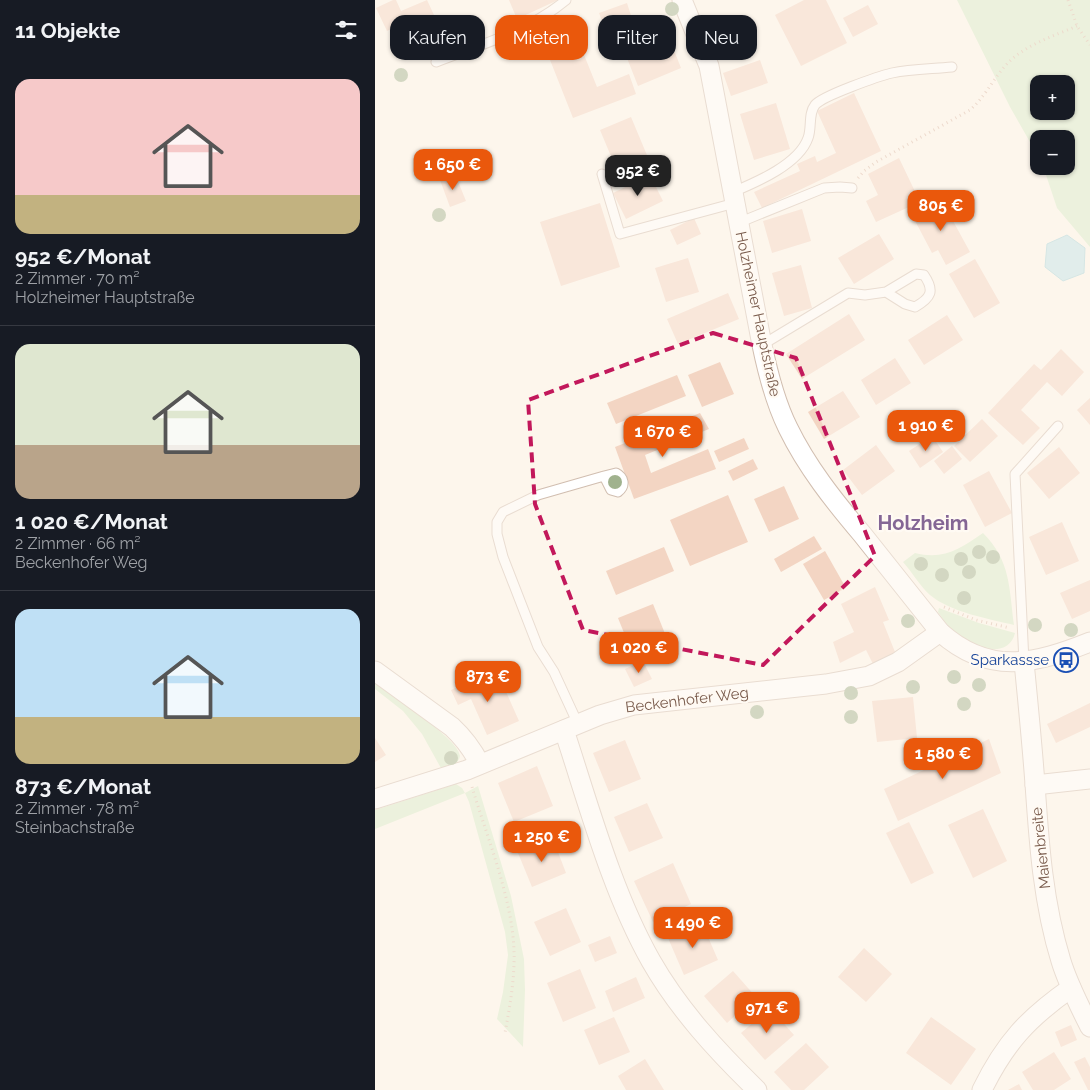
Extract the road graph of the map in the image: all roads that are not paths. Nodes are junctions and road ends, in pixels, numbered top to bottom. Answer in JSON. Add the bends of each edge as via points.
{"nodes":[{"id":1,"x":566,"y":0,"type":"edge"},
{"id":2,"x":682,"y":0,"type":"edge"},
{"id":3,"x":436,"y":62,"type":"dead end"},
{"id":4,"x":952,"y":67,"type":"dead end"},
{"id":5,"x":602,"y":174,"type":"dead end"},
{"id":6,"x":851,"y":188,"type":"road end"},
{"id":7,"x":734,"y":197,"type":"junction"},
{"id":8,"x":738,"y":223,"type":"junction"},
{"id":9,"x":886,"y":292,"type":"junction"},
{"id":10,"x":761,"y":345,"type":"junction"},
{"id":11,"x":1058,"y":426,"type":"dead end"},
{"id":12,"x":604,"y":476,"type":"dead end"},
{"id":13,"x":940,"y":632,"type":"junction"},
{"id":14,"x":1090,"y":642,"type":"edge"},
{"id":15,"x":1024,"y":662,"type":"junction"},
{"id":16,"x":375,"y":672,"type":"edge"},
{"id":17,"x":571,"y":727,"type":"junction"},
{"id":18,"x":474,"y":767,"type":"junction"},
{"id":19,"x":1090,"y":779,"type":"edge"},
{"id":20,"x":1035,"y":785,"type":"junction"},
{"id":21,"x":375,"y":799,"type":"edge"},
{"id":22,"x":1071,"y":988,"type":"junction"},
{"id":23,"x":1090,"y":1027,"type":"edge"},
{"id":24,"x":757,"y":1090,"type":"edge"},
{"id":25,"x":982,"y":1090,"type":"edge"}],
"edges":[{"from":1,"to":3,"type":"lane","via":[[528,25]]},
{"from":2,"to":7,"type":"street","name":"Holzheimer Hauptstraße","via":[[709,66]]},
{"from":4,"to":7,"type":"lane","via":[[891,74],[829,95],[815,104],[808,137],[799,154]]},
{"from":5,"to":7,"type":"lane","via":[[620,234]]},
{"from":6,"to":8,"type":"lane","via":[[824,188]]},
{"from":7,"to":8,"type":"street","name":"Holzheimer Hauptstraße"},
{"from":8,"to":10,"type":"street","name":"Holzheimer Hauptstraße"},
{"from":9,"to":9,"type":"lane","via":[[916,274],[924,275],[930,282],[931,294],[915,307]]},
{"from":9,"to":10,"type":"lane","via":[[848,293]]},
{"from":10,"to":13,"type":"street","name":"Holzheimer Hauptstraße","via":[[776,400],[808,465]]},
{"from":11,"to":15,"type":"lane","via":[[1015,474]]},
{"from":12,"to":17,"type":"lane","via":[[538,495],[503,512],[497,522],[503,557],[538,646],[554,672]]},
{"from":13,"to":15,"type":"street","name":"Holzheimer Hauptstraße","via":[[979,655],[996,661]]},
{"from":13,"to":17,"type":"street","name":"Beckenhofer Weg","via":[[898,662],[869,676],[826,684],[634,705]]},
{"from":14,"to":15,"type":"street","name":"Holzheimer Hauptstraße"},
{"from":15,"to":20,"type":"street","name":"Maienbreite"},
{"from":16,"to":18,"type":"street","via":[[451,727],[472,749]]},
{"from":17,"to":18,"type":"street","name":"Beckenhofer Weg"},
{"from":17,"to":24,"type":"street","via":[[620,893],[651,960],[699,1029]]},
{"from":18,"to":21,"type":"street","name":"Beckenhofer Weg"},
{"from":19,"to":20,"type":"street"},
{"from":20,"to":22,"type":"street","name":"Maienbreite","via":[[1047,904],[1053,935]]},
{"from":22,"to":23,"type":"street","name":"Maienbreite"},
{"from":22,"to":25,"type":"street","via":[[1023,1027],[1005,1050]]}]}
